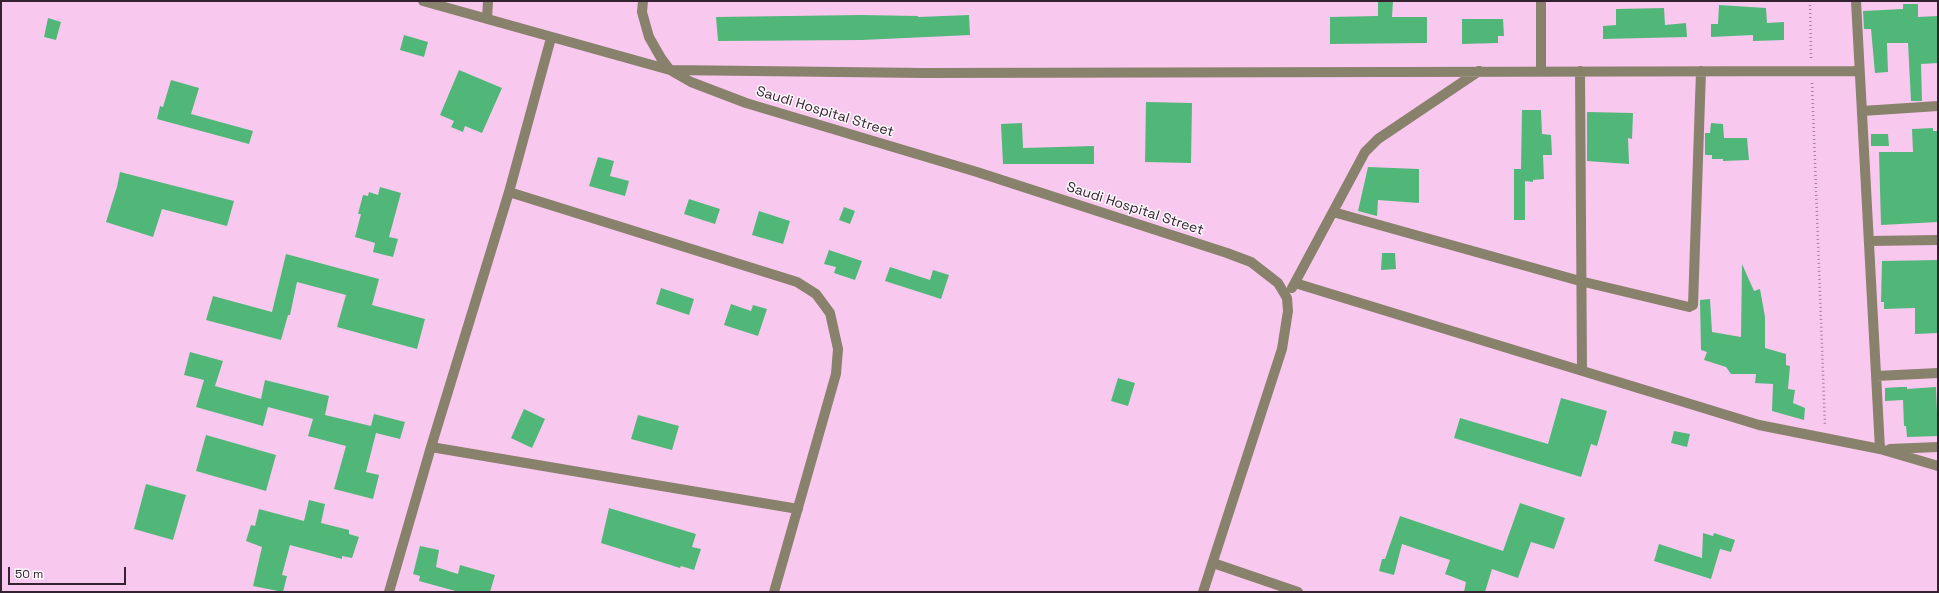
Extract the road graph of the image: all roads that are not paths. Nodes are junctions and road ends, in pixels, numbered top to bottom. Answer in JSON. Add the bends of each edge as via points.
{"nodes":[{"id":1,"x":423,"y":1,"type":"edge"},
{"id":2,"x":488,"y":1,"type":"edge"},
{"id":3,"x":643,"y":1,"type":"edge"},
{"id":4,"x":1541,"y":1,"type":"edge"},
{"id":5,"x":1856,"y":1,"type":"edge"},
{"id":6,"x":487,"y":19,"type":"junction"},
{"id":7,"x":551,"y":38,"type":"junction"},
{"id":8,"x":670,"y":70,"type":"junction"},
{"id":9,"x":1859,"y":70,"type":"junction"},
{"id":10,"x":1479,"y":71,"type":"junction"},
{"id":11,"x":1541,"y":71,"type":"junction"},
{"id":12,"x":1580,"y":71,"type":"junction"},
{"id":13,"x":1701,"y":71,"type":"junction"},
{"id":14,"x":1938,"y":106,"type":"edge"},
{"id":15,"x":1862,"y":111,"type":"junction"},
{"id":16,"x":509,"y":192,"type":"junction"},
{"id":17,"x":1333,"y":212,"type":"junction"},
{"id":18,"x":1938,"y":240,"type":"edge"},
{"id":19,"x":1869,"y":241,"type":"junction"},
{"id":20,"x":1580,"y":281,"type":"junction"},
{"id":21,"x":1295,"y":283,"type":"junction"},
{"id":22,"x":1287,"y":298,"type":"junction"},
{"id":23,"x":1582,"y":370,"type":"junction"},
{"id":24,"x":1938,"y":373,"type":"edge"},
{"id":25,"x":1876,"y":376,"type":"junction"},
{"id":26,"x":431,"y":447,"type":"junction"},
{"id":27,"x":1938,"y":448,"type":"edge"},
{"id":28,"x":1880,"y":449,"type":"junction"},
{"id":29,"x":1938,"y":466,"type":"edge"},
{"id":30,"x":798,"y":509,"type":"junction"},
{"id":31,"x":1213,"y":563,"type":"junction"},
{"id":32,"x":389,"y":592,"type":"edge"},
{"id":33,"x":774,"y":592,"type":"edge"},
{"id":34,"x":1203,"y":592,"type":"edge"},
{"id":35,"x":1298,"y":592,"type":"edge"}],
"edges":[{"from":1,"to":6,"type":"street"},
{"from":2,"to":6,"type":"street"},
{"from":3,"to":8,"type":"street","via":[[642,12],[649,37]]},
{"from":4,"to":11,"type":"street"},
{"from":5,"to":9,"type":"street"},
{"from":6,"to":7,"type":"street"},
{"from":7,"to":8,"type":"street"},
{"from":7,"to":16,"type":"street"},
{"from":8,"to":10,"type":"street","via":[[924,73]]},
{"from":8,"to":22,"type":"street","name":"Saudi Hospital Street","via":[[691,82],[746,103],[977,172],[1227,253],[1251,262],[1265,272],[1278,284]]},
{"from":9,"to":13,"type":"street"},
{"from":9,"to":15,"type":"street"},
{"from":10,"to":11,"type":"street"},
{"from":10,"to":17,"type":"street","via":[[1378,139],[1365,152]]},
{"from":11,"to":12,"type":"street"},
{"from":12,"to":13,"type":"street"},
{"from":12,"to":20,"type":"street"},
{"from":13,"to":20,"type":"street","via":[[1693,305],[1682,306]]},
{"from":14,"to":15,"type":"street"},
{"from":15,"to":19,"type":"street"},
{"from":16,"to":26,"type":"street"},
{"from":16,"to":30,"type":"street","via":[[797,282],[816,294],[830,313],[838,349],[836,374]]},
{"from":17,"to":20,"type":"street"},
{"from":17,"to":21,"type":"street"},
{"from":18,"to":19,"type":"street"},
{"from":19,"to":25,"type":"street"},
{"from":20,"to":23,"type":"street"},
{"from":21,"to":22,"type":"street"},
{"from":21,"to":23,"type":"street"},
{"from":22,"to":31,"type":"street","via":[[1288,311],[1282,349]]},
{"from":23,"to":28,"type":"street","via":[[1759,425]]},
{"from":24,"to":25,"type":"street"},
{"from":25,"to":28,"type":"street"},
{"from":26,"to":30,"type":"street"},
{"from":26,"to":32,"type":"street"},
{"from":27,"to":28,"type":"street"},
{"from":28,"to":29,"type":"street"},
{"from":30,"to":33,"type":"street"},
{"from":31,"to":34,"type":"street"},
{"from":31,"to":35,"type":"street"}]}
